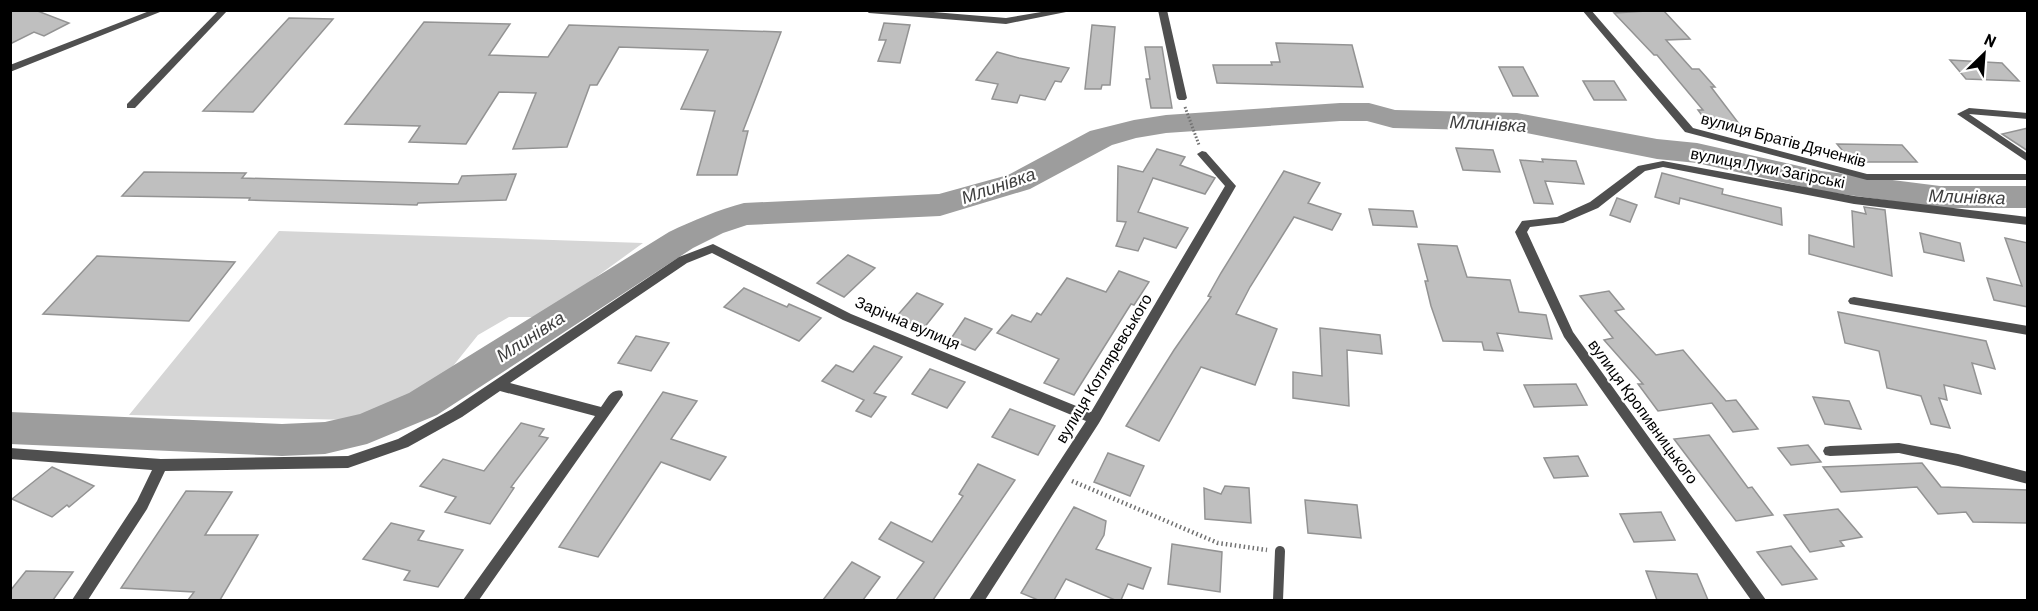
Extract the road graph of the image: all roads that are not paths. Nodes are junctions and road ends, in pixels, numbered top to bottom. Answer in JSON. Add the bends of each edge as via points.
{"nodes":[{"id":1,"x":161,"y":10,"type":"edge"},
{"id":2,"x":224,"y":10,"type":"edge"},
{"id":3,"x":869,"y":10,"type":"edge"},
{"id":4,"x":1072,"y":10,"type":"edge"},
{"id":5,"x":1162,"y":10,"type":"edge"},
{"id":6,"x":1586,"y":10,"type":"edge"},
{"id":7,"x":10,"y":69,"type":"edge"},
{"id":8,"x":1182,"y":98,"type":"road end"},
{"id":9,"x":131,"y":106,"type":"dead end"},
{"id":10,"x":2028,"y":116,"type":"edge"},
{"id":11,"x":1202,"y":154,"type":"road end"},
{"id":12,"x":2028,"y":159,"type":"edge"},
{"id":13,"x":2028,"y":177,"type":"edge"},
{"id":14,"x":2028,"y":221,"type":"edge"},
{"id":15,"x":1521,"y":232,"type":"joint"},
{"id":16,"x":1854,"y":300,"type":"dead end"},
{"id":17,"x":2028,"y":331,"type":"edge"},
{"id":18,"x":496,"y":385,"type":"junction"},
{"id":19,"x":617,"y":395,"type":"dead end"},
{"id":20,"x":604,"y":413,"type":"junction"},
{"id":21,"x":1094,"y":419,"type":"junction"},
{"id":22,"x":1830,"y":451,"type":"dead end"},
{"id":23,"x":10,"y":453,"type":"edge"},
{"id":24,"x":161,"y":465,"type":"junction"},
{"id":25,"x":2028,"y":478,"type":"edge"},
{"id":26,"x":1280,"y":551,"type":"road end"},
{"id":27,"x":80,"y":600,"type":"edge"},
{"id":28,"x":471,"y":600,"type":"edge"},
{"id":29,"x":977,"y":600,"type":"edge"},
{"id":30,"x":1278,"y":600,"type":"edge"},
{"id":31,"x":1759,"y":600,"type":"edge"}],
"edges":[{"from":1,"to":7,"type":"street"},
{"from":2,"to":9,"type":"street"},
{"from":3,"to":4,"type":"street","via":[[1006,21]]},
{"from":5,"to":8,"type":"street"},
{"from":6,"to":13,"type":"street","name":"вулиця Братів Дяченків","via":[[1689,130],[1867,177]]},
{"from":10,"to":12,"type":"street","via":[[1970,111],[1962,114]]},
{"from":11,"to":21,"type":"street","name":"вулиця Котляревського","via":[[1231,186]]},
{"from":14,"to":15,"type":"street","name":"вулиця Луки Загірські","via":[[1854,200],[1663,164],[1642,168],[1594,205],[1559,220],[1526,224]]},
{"from":15,"to":31,"type":"street","name":"вулиця Кропивницького","via":[[1568,334]]},
{"from":16,"to":17,"type":"street"},
{"from":18,"to":20,"type":"street"},
{"from":18,"to":21,"type":"street","name":"Зарічна вулиця","via":[[683,260],[713,248],[847,317]]},
{"from":18,"to":24,"type":"street","via":[[403,444],[348,462]]},
{"from":19,"to":20,"type":"street"},
{"from":20,"to":28,"type":"street"},
{"from":21,"to":29,"type":"street","name":"вулиця Котляревського"},
{"from":22,"to":25,"type":"street","via":[[1899,448]]},
{"from":23,"to":24,"type":"street"},
{"from":24,"to":27,"type":"street","via":[[142,505]]},
{"from":26,"to":30,"type":"lane"}]}
